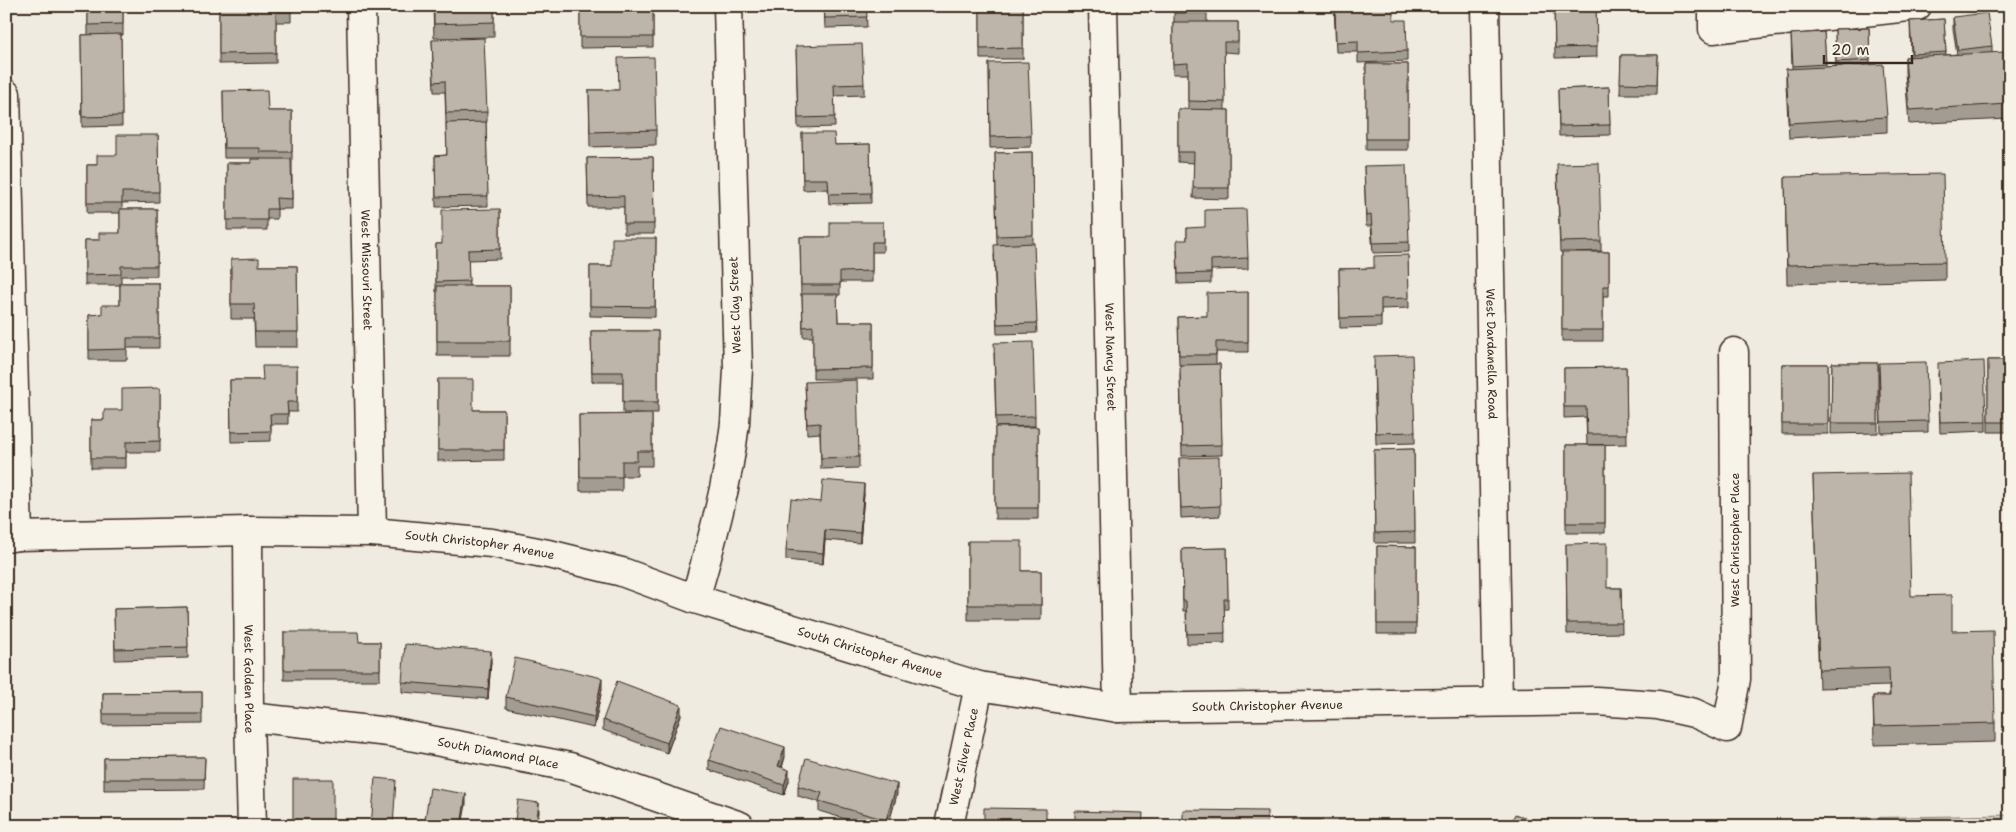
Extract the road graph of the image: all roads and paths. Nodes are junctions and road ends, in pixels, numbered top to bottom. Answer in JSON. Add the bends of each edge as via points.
{"nodes":[{"id":1,"x":362,"y":6,"type":"edge"},
{"id":2,"x":728,"y":6,"type":"edge"},
{"id":3,"x":1103,"y":6,"type":"edge"},
{"id":4,"x":1485,"y":6,"type":"edge"},
{"id":5,"x":1713,"y":6,"type":"edge"},
{"id":6,"x":1917,"y":6,"type":"edge"},
{"id":7,"x":6,"y":94,"type":"edge"},
{"id":8,"x":1734,"y":352,"type":"dead end"},
{"id":9,"x":10,"y":405,"type":"edge"},
{"id":10,"x":248,"y":531,"type":"junction"},
{"id":11,"x":372,"y":532,"type":"junction"},
{"id":12,"x":12,"y":537,"type":"edge"},
{"id":13,"x":695,"y":599,"type":"junction"},
{"id":14,"x":979,"y":686,"type":"junction"},
{"id":15,"x":1498,"y":702,"type":"junction"},
{"id":16,"x":1118,"y":708,"type":"junction"},
{"id":17,"x":249,"y":717,"type":"junction"},
{"id":18,"x":1727,"y":728,"type":"joint"},
{"id":19,"x":252,"y":826,"type":"edge"},
{"id":20,"x":740,"y":826,"type":"edge"},
{"id":21,"x":949,"y":826,"type":"edge"}],
"edges":[{"from":1,"to":11,"type":"street","name":"West Missouri Street"},
{"from":2,"to":13,"type":"street","name":"West Clay Street","via":[[738,369],[735,423],[714,534]]},
{"from":3,"to":16,"type":"street","name":"West Nancy Street"},
{"from":4,"to":15,"type":"street","name":"West Dardanella Road"},
{"from":5,"to":6,"type":"street","via":[[1713,29]]},
{"from":7,"to":9,"type":"street"},
{"from":8,"to":18,"type":"street","name":"West Christopher Place","via":[[1736,679]]},
{"from":9,"to":12,"type":"street"},
{"from":10,"to":11,"type":"street","name":"South Christopher Avenue"},
{"from":10,"to":12,"type":"street","name":"South Christopher Avenue"},
{"from":10,"to":17,"type":"street","name":"West Golden Place"},
{"from":11,"to":13,"type":"street","name":"South Christopher Avenue","via":[[492,543],[552,555],[622,572]]},
{"from":13,"to":14,"type":"street","name":"South Christopher Avenue"},
{"from":14,"to":16,"type":"street","name":"South Christopher Avenue"},
{"from":14,"to":21,"type":"street","name":"West Silver Place"},
{"from":15,"to":16,"type":"street","name":"South Christopher Avenue"},
{"from":15,"to":18,"type":"street","name":"South Christopher Avenue","via":[[1596,701],[1658,705],[1694,713]]},
{"from":17,"to":19,"type":"street","name":"West Golden Place"},
{"from":17,"to":20,"type":"street","name":"South Diamond Place","via":[[389,732],[570,767]]}]}
